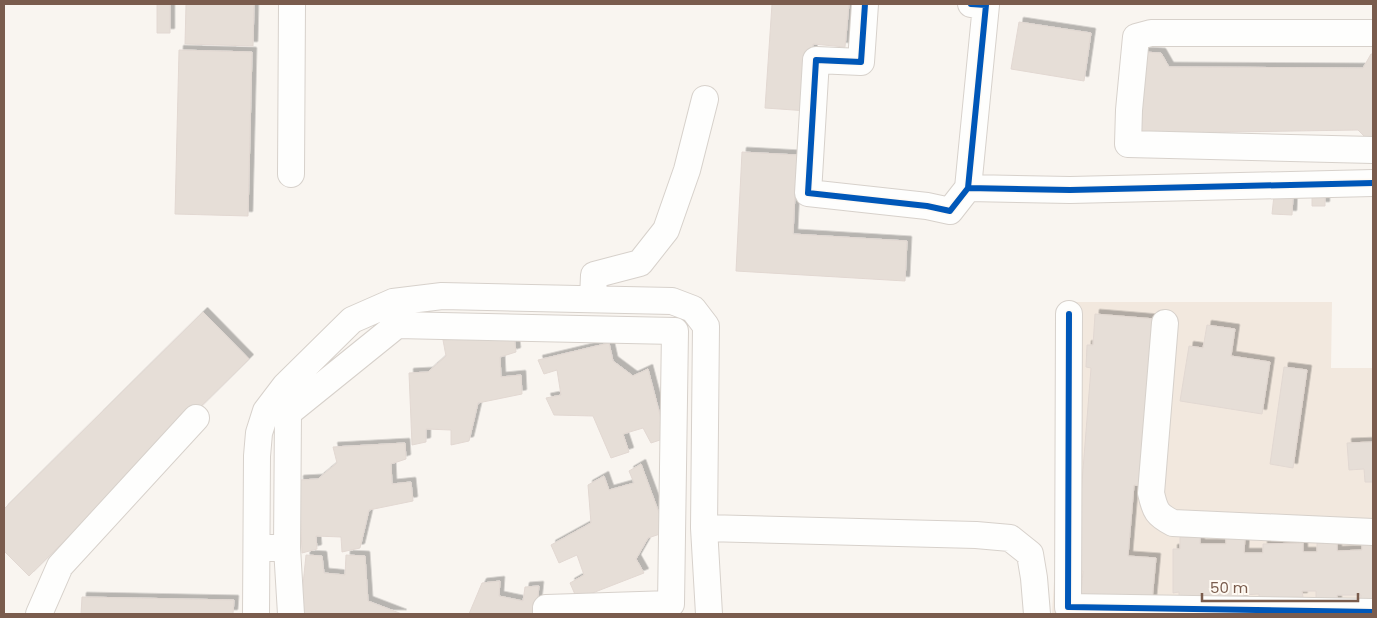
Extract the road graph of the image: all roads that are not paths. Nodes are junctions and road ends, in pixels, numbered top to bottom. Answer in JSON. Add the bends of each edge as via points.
{"nodes":[{"id":1,"x":292,"y":4,"type":"edge"},
{"id":2,"x":865,"y":4,"type":"edge"},
{"id":3,"x":971,"y":4,"type":"edge"},
{"id":4,"x":1373,"y":33,"type":"edge"},
{"id":5,"x":705,"y":99,"type":"dead end"},
{"id":6,"x":1373,"y":150,"type":"edge"},
{"id":7,"x":291,"y":174,"type":"dead end"},
{"id":8,"x":1373,"y":183,"type":"edge"},
{"id":9,"x":968,"y":188,"type":"junction"},
{"id":10,"x":593,"y":299,"type":"junction"},
{"id":11,"x":1069,"y":314,"type":"dead end"},
{"id":12,"x":1165,"y":323,"type":"dead end"},
{"id":13,"x":196,"y":418,"type":"dead end"},
{"id":14,"x":704,"y":528,"type":"junction"},
{"id":15,"x":1373,"y":532,"type":"edge"},
{"id":16,"x":256,"y":548,"type":"junction"},
{"id":17,"x":287,"y":548,"type":"junction"},
{"id":18,"x":671,"y":604,"type":"junction"},
{"id":19,"x":708,"y":606,"type":"edge"},
{"id":20,"x":1373,"y":612,"type":"edge"},
{"id":21,"x":39,"y":614,"type":"edge"},
{"id":22,"x":256,"y":614,"type":"edge"},
{"id":23,"x":291,"y":614,"type":"edge"},
{"id":24,"x":546,"y":614,"type":"edge"},
{"id":25,"x":1037,"y":614,"type":"edge"}],
"edges":[{"from":1,"to":7,"type":"street"},
{"from":2,"to":9,"type":"street","via":[[861,62],[816,60],[808,193],[950,211]]},
{"from":3,"to":9,"type":"street","via":[[986,5]]},
{"from":4,"to":6,"type":"street","via":[[1151,33],[1136,37],[1128,144]]},
{"from":5,"to":10,"type":"street","via":[[687,170],[666,230],[640,263],[594,275]]},
{"from":8,"to":9,"type":"street","via":[[1070,190]]},
{"from":10,"to":14,"type":"street","via":[[672,302],[693,309],[706,326]]},
{"from":10,"to":16,"type":"street","via":[[442,296],[393,302],[352,320],[284,386],[266,412],[258,433]]},
{"from":11,"to":20,"type":"street","via":[[1068,607]]},
{"from":12,"to":15,"type":"street","via":[[1151,493],[1154,507],[1161,517],[1173,523]]},
{"from":13,"to":21,"type":"street","via":[[60,566]]},
{"from":14,"to":19,"type":"street"},
{"from":14,"to":25,"type":"street","via":[[1010,538],[1030,554]]},
{"from":16,"to":17,"type":"street"},
{"from":16,"to":22,"type":"street"},
{"from":17,"to":18,"type":"street","via":[[288,413],[397,325],[675,331]]},
{"from":17,"to":23,"type":"street"},
{"from":18,"to":19,"type":"street"},
{"from":18,"to":24,"type":"street","via":[[546,608]]}]}
